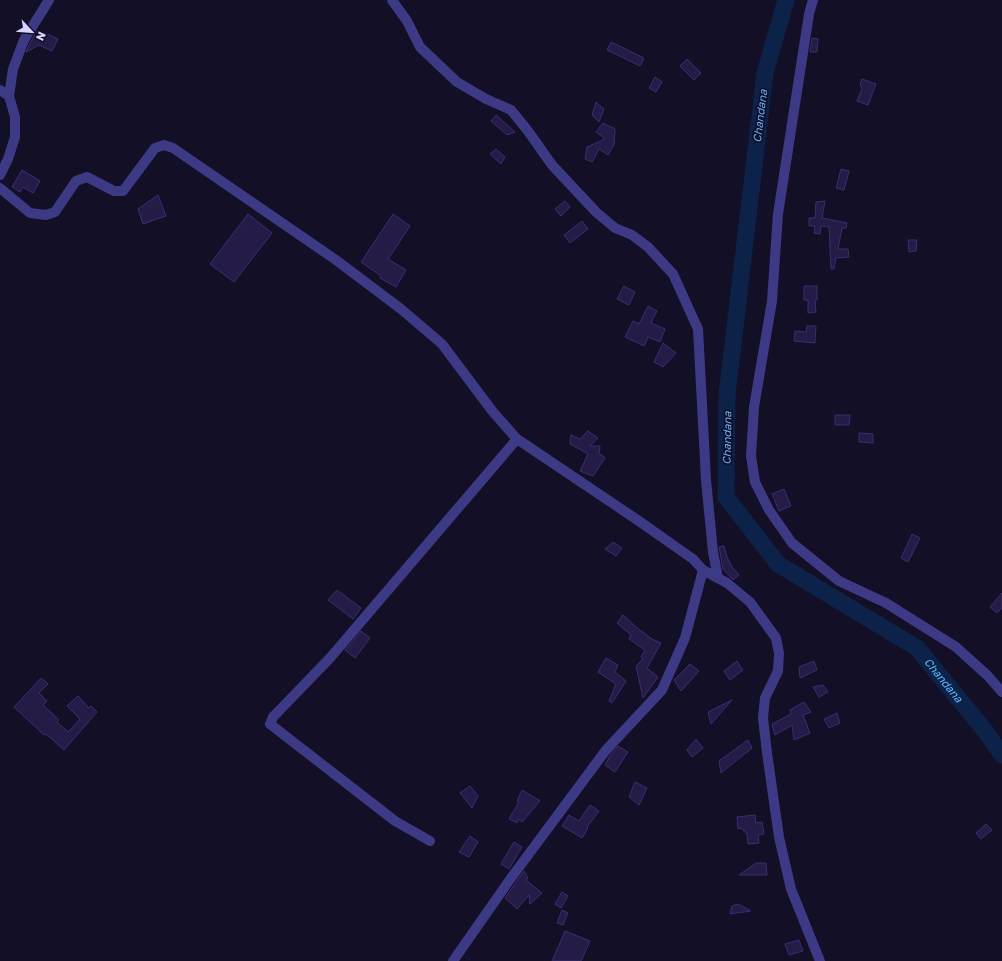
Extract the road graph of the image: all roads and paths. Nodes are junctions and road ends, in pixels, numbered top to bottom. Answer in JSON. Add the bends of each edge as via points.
{"nodes":[{"id":1,"x":48,"y":0,"type":"edge"},
{"id":2,"x":392,"y":0,"type":"edge"},
{"id":3,"x":813,"y":0,"type":"edge"},
{"id":4,"x":4,"y":93,"type":"edge"},
{"id":5,"x":0,"y":175,"type":"edge"},
{"id":6,"x":0,"y":188,"type":"edge"},
{"id":7,"x":517,"y":439,"type":"junction"},
{"id":8,"x":703,"y":570,"type":"junction"},
{"id":9,"x":718,"y":578,"type":"junction"},
{"id":10,"x":1002,"y":692,"type":"edge"},
{"id":11,"x":430,"y":841,"type":"dead end"},
{"id":12,"x":453,"y":961,"type":"edge"},
{"id":13,"x":820,"y":961,"type":"edge"}],
"edges":[{"from":1,"to":4,"type":"street","via":[[24,40]]},
{"from":2,"to":9,"type":"street","via":[[407,21],[420,47],[457,82],[510,110],[552,165],[596,212],[615,228],[632,235],[648,247],[672,274],[698,329],[706,480]]},
{"from":3,"to":10,"type":"street","via":[[778,214],[772,301],[754,407],[751,456],[755,482],[769,510],[792,543],[839,581],[886,603],[956,647]]},
{"from":4,"to":5,"type":"street","via":[[15,117],[15,137]]},
{"from":6,"to":7,"type":"street","via":[[30,212],[46,215],[55,212],[76,181],[87,177],[114,191],[123,191],[154,148],[164,145],[173,148],[336,260],[401,309],[442,344]]},
{"from":7,"to":8,"type":"street","via":[[636,518],[693,559]]},
{"from":7,"to":11,"type":"street","via":[[330,658],[273,717],[270,724],[395,821]]},
{"from":8,"to":9,"type":"street"},
{"from":8,"to":12,"type":"street","via":[[685,638],[662,690],[606,750]]},
{"from":9,"to":13,"type":"street","via":[[750,602],[776,638],[780,653],[778,671],[765,698],[763,718],[767,753],[791,889]]}]}
